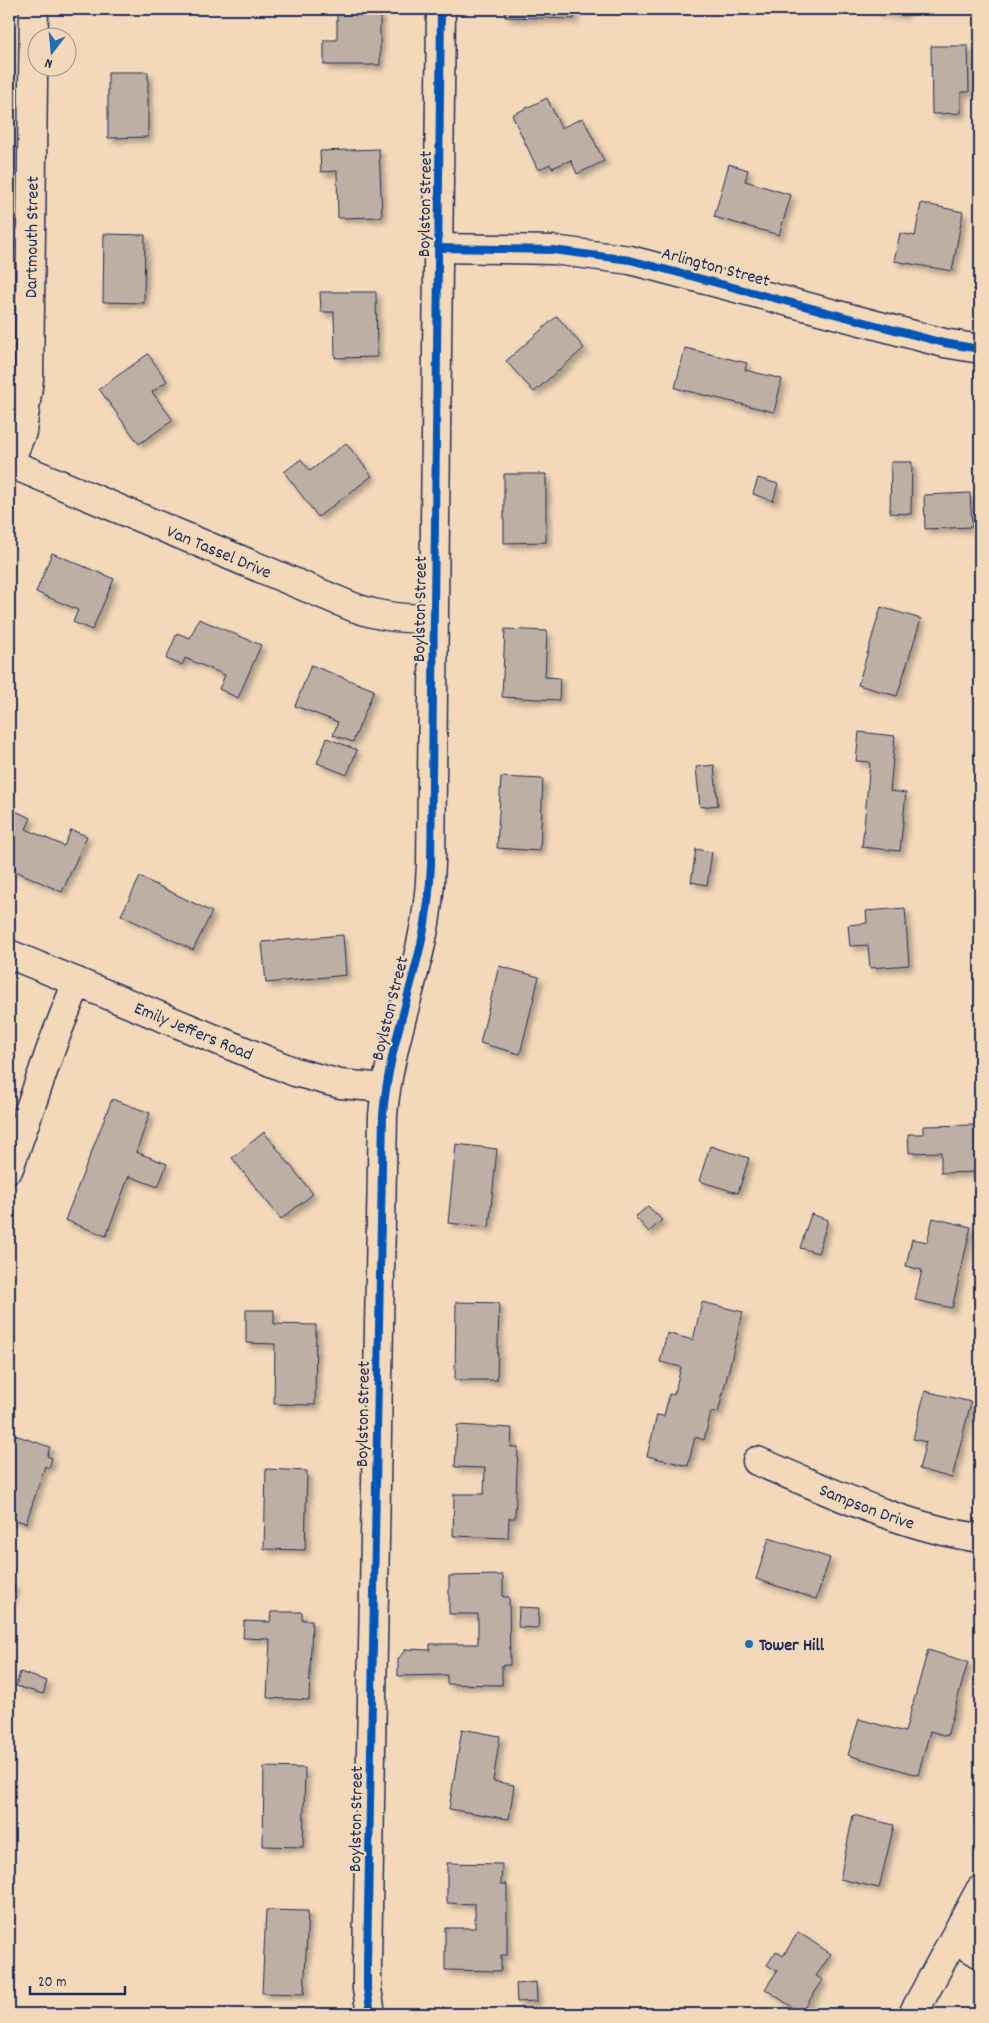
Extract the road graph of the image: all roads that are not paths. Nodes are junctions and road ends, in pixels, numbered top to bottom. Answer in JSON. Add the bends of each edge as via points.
{"nodes":[{"id":1,"x":34,"y":9,"type":"edge"},
{"id":2,"x":441,"y":9,"type":"edge"},
{"id":3,"x":438,"y":248,"type":"junction"},
{"id":4,"x":980,"y":349,"type":"edge"},
{"id":5,"x":9,"y":463,"type":"edge"},
{"id":6,"x":434,"y":619,"type":"junction"},
{"id":7,"x":9,"y":954,"type":"edge"},
{"id":8,"x":77,"y":982,"type":"junction"},
{"id":9,"x":385,"y":1088,"type":"junction"},
{"id":10,"x":9,"y":1168,"type":"edge"},
{"id":11,"x":757,"y":1461,"type":"dead end"},
{"id":12,"x":980,"y":1538,"type":"edge"},
{"id":13,"x":980,"y":1890,"type":"edge"},
{"id":14,"x":955,"y":1939,"type":"junction"},
{"id":15,"x":980,"y":1954,"type":"edge"},
{"id":16,"x":371,"y":2014,"type":"edge"},
{"id":17,"x":913,"y":2014,"type":"edge"}],
"edges":[{"from":1,"to":5,"type":"street","name":"Dartmouth Street","via":[[30,379],[22,432]]},
{"from":2,"to":3,"type":"street","name":"Boylston Street"},
{"from":3,"to":4,"type":"street","name":"Arlington Street","via":[[553,250],[630,260],[944,343]]},
{"from":3,"to":6,"type":"street","name":"Boylston Street"},
{"from":5,"to":6,"type":"street","name":"Van Tassel Drive","via":[[353,607],[401,619]]},
{"from":6,"to":9,"type":"street","name":"Boylston Street","via":[[430,891],[421,944]]},
{"from":7,"to":8,"type":"street","name":"Emily Jeffers Road"},
{"from":8,"to":9,"type":"street","name":"Emily Jeffers Road","via":[[295,1072],[340,1084]]},
{"from":8,"to":10,"type":"street"},
{"from":9,"to":16,"type":"street","name":"Boylston Street","via":[[367,1963]]},
{"from":11,"to":12,"type":"street","name":"Sampson Drive","via":[[892,1516]]},
{"from":13,"to":14,"type":"street"},
{"from":14,"to":15,"type":"street"},
{"from":14,"to":17,"type":"street"}]}
